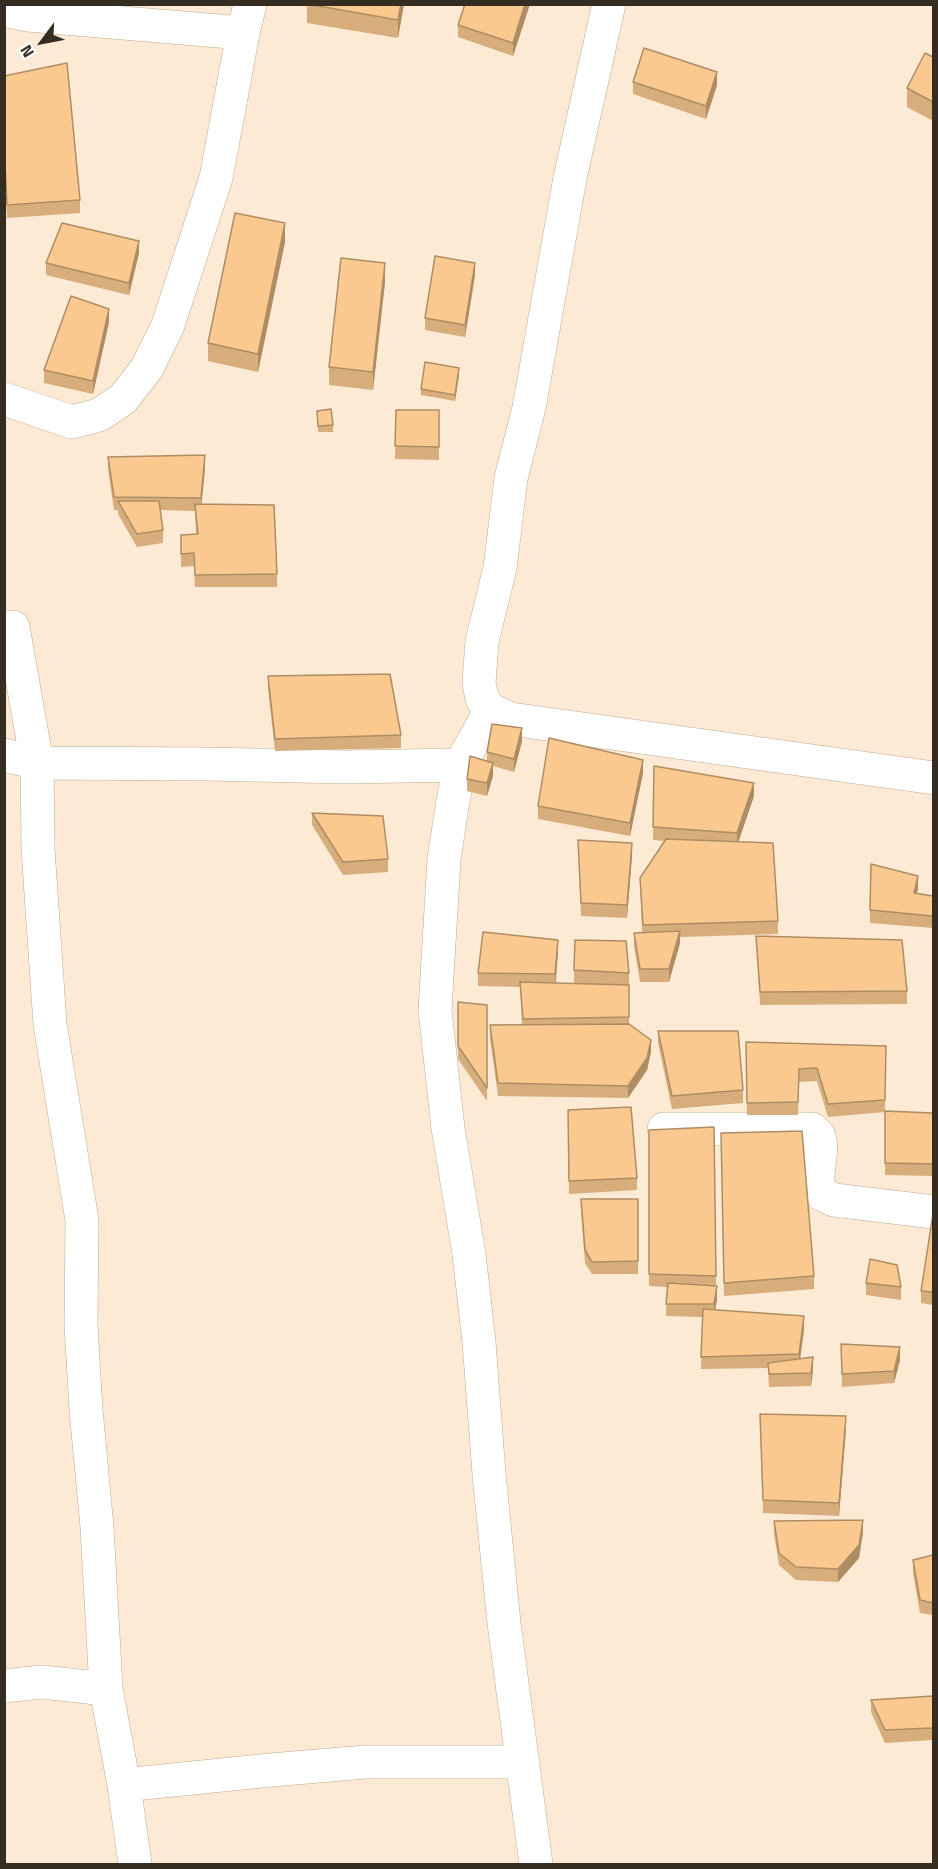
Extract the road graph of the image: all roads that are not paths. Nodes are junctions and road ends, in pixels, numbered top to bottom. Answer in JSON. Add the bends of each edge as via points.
{"nodes":[{"id":1,"x":609,"y":4,"type":"edge"},
{"id":2,"x":4,"y":10,"type":"edge"},
{"id":3,"x":246,"y":19,"type":"edge"},
{"id":4,"x":4,"y":399,"type":"edge"},
{"id":5,"x":13,"y":627,"type":"dead end"},
{"id":6,"x":491,"y":710,"type":"junction"},
{"id":7,"x":4,"y":755,"type":"edge"},
{"id":8,"x":37,"y":763,"type":"junction"},
{"id":9,"x":460,"y":765,"type":"junction"},
{"id":10,"x":933,"y":778,"type":"edge"},
{"id":11,"x":664,"y":1129,"type":"edge"},
{"id":12,"x":933,"y":1212,"type":"edge"},
{"id":13,"x":4,"y":1686,"type":"edge"},
{"id":14,"x":106,"y":1689,"type":"junction"},
{"id":15,"x":523,"y":1762,"type":"junction"},
{"id":16,"x":124,"y":1785,"type":"junction"},
{"id":17,"x":135,"y":1864,"type":"edge"},
{"id":18,"x":536,"y":1864,"type":"edge"}],
"edges":[{"from":1,"to":6,"type":"street","via":[[570,178],[529,408],[512,478],[500,568],[482,642],[479,683],[482,699]]},
{"from":2,"to":3,"type":"street","via":[[28,15]]},
{"from":3,"to":4,"type":"street","via":[[216,178],[168,326],[147,368],[123,399],[99,415],[72,422]]},
{"from":5,"to":8,"type":"street"},
{"from":6,"to":9,"type":"street"},
{"from":6,"to":10,"type":"street","via":[[511,719]]},
{"from":7,"to":8,"type":"street"},
{"from":8,"to":9,"type":"street"},
{"from":8,"to":14,"type":"street","via":[[38,849],[50,1024],[82,1220],[81,1325]]},
{"from":9,"to":15,"type":"street","via":[[444,859],[435,1010],[448,1128],[469,1254],[504,1623]]},
{"from":11,"to":12,"type":"street","via":[[812,1129],[819,1136],[821,1148],[817,1183],[823,1195],[834,1200]]},
{"from":13,"to":14,"type":"street","via":[[42,1682]]},
{"from":14,"to":16,"type":"street"},
{"from":15,"to":16,"type":"street","via":[[365,1762]]},
{"from":15,"to":18,"type":"street"},
{"from":16,"to":17,"type":"street"}]}
